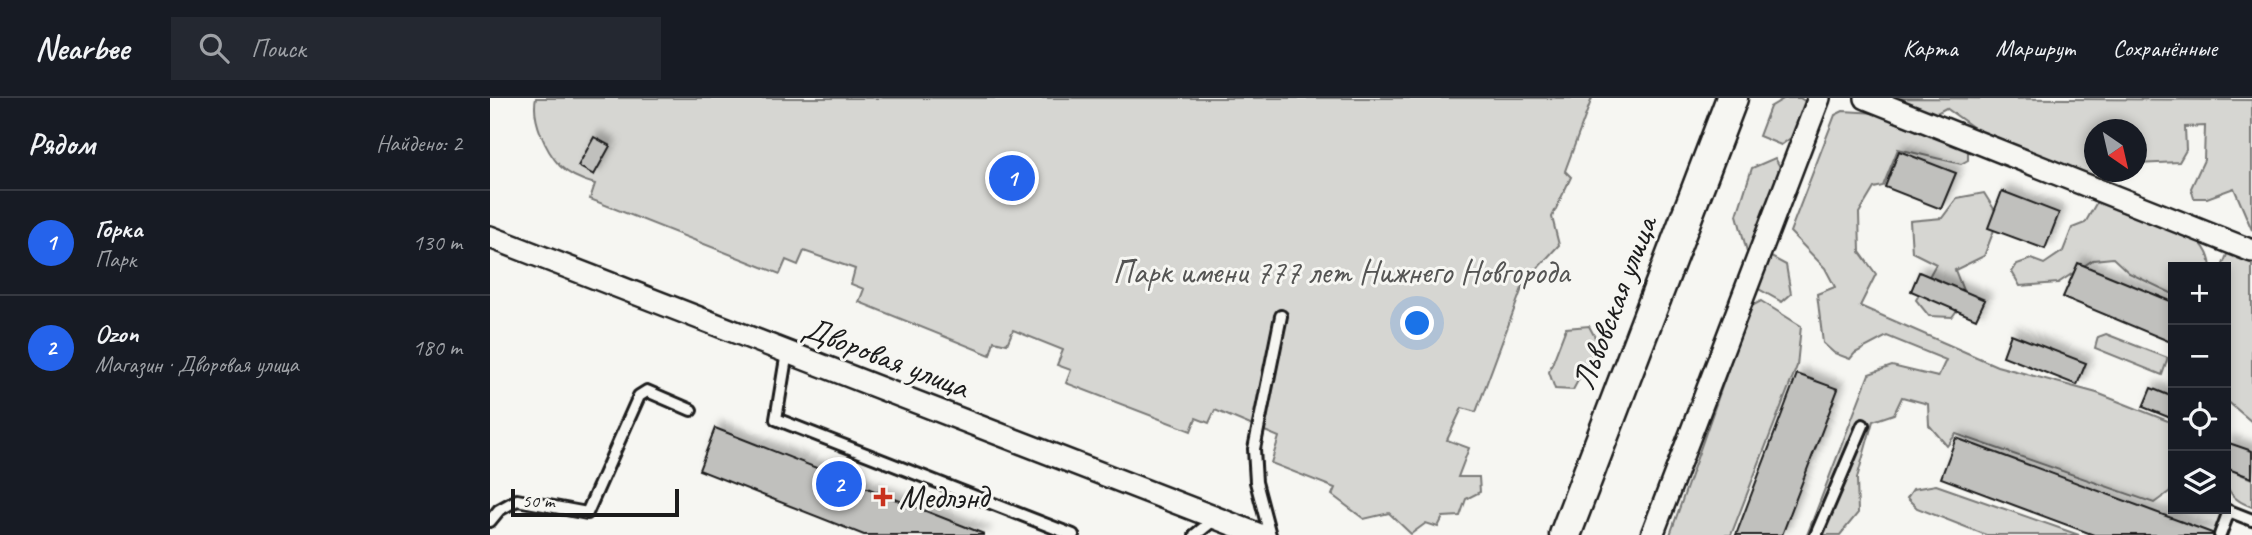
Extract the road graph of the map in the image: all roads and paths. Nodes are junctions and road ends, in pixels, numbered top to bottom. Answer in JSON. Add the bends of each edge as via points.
{"nodes":[{"id":1,"x":1732,"y":98,"type":"edge"},
{"id":2,"x":1819,"y":98,"type":"edge"},
{"id":3,"x":1866,"y":98,"type":"edge"},
{"id":4,"x":490,"y":237,"type":"edge"},
{"id":5,"x":2252,"y":251,"type":"edge"},
{"id":6,"x":1282,"y":316,"type":"dead end"},
{"id":7,"x":787,"y":352,"type":"junction"},
{"id":8,"x":691,"y":410,"type":"dead end"},
{"id":9,"x":1863,"y":425,"type":"dead end"},
{"id":10,"x":1216,"y":518,"type":"junction"},
{"id":11,"x":2252,"y":520,"type":"edge"},
{"id":12,"x":490,"y":521,"type":"edge"},
{"id":13,"x":1073,"y":535,"type":"edge"},
{"id":14,"x":1195,"y":535,"type":"edge"},
{"id":15,"x":1260,"y":535,"type":"edge"},
{"id":16,"x":1270,"y":535,"type":"edge"},
{"id":17,"x":1565,"y":535,"type":"edge"},
{"id":18,"x":1651,"y":535,"type":"edge"},
{"id":19,"x":1816,"y":535,"type":"edge"},
{"id":20,"x":2220,"y":535,"type":"edge"}],
"edges":[{"from":1,"to":17,"type":"main road","name":"Львовская улица"},
{"from":2,"to":18,"type":"street"},
{"from":3,"to":5,"type":"street"},
{"from":4,"to":7,"type":"street","name":"Дворовая улица"},
{"from":6,"to":16,"type":"lane","via":[[1254,449],[1256,482]]},
{"from":7,"to":10,"type":"street","name":"Дворовая улица"},
{"from":7,"to":13,"type":"lane","via":[[776,419]]},
{"from":8,"to":12,"type":"lane","via":[[647,391],[639,396],[587,513],[517,500]]},
{"from":9,"to":19,"type":"lane"},
{"from":10,"to":14,"type":"lane"},
{"from":10,"to":15,"type":"street","name":"Дворовая улица"},
{"from":11,"to":20,"type":"lane","via":[[2229,511]]}]}
